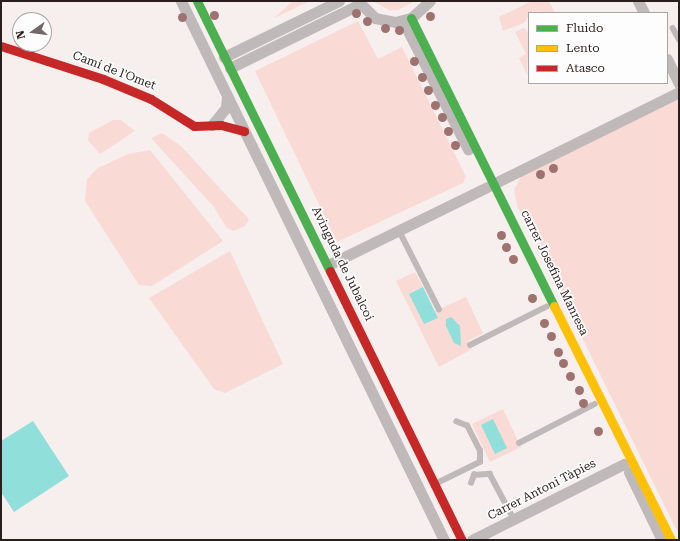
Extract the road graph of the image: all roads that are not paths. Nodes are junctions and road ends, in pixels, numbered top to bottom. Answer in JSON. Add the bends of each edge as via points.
{"nodes":[{"id":1,"x":181,"y":1,"type":"edge"},
{"id":2,"x":197,"y":1,"type":"edge"},
{"id":3,"x":339,"y":1,"type":"edge"},
{"id":4,"x":430,"y":1,"type":"edge"},
{"id":5,"x":638,"y":1,"type":"edge"},
{"id":6,"x":359,"y":2,"type":"edge"},
{"id":7,"x":644,"y":12,"type":"edge"},
{"id":8,"x":407,"y":20,"type":"junction"},
{"id":9,"x":673,"y":28,"type":"dead end"},
{"id":10,"x":679,"y":40,"type":"edge"},
{"id":11,"x":1,"y":46,"type":"edge"},
{"id":12,"x":224,"y":57,"type":"junction"},
{"id":13,"x":668,"y":61,"type":"edge"},
{"id":14,"x":230,"y":68,"type":"junction"},
{"id":15,"x":679,"y":84,"type":"edge"},
{"id":16,"x":679,"y":92,"type":"edge"},
{"id":17,"x":227,"y":95,"type":"junction"},
{"id":18,"x":212,"y":125,"type":"junction"},
{"id":19,"x":244,"y":132,"type":"junction"},
{"id":20,"x":491,"y":185,"type":"junction"},
{"id":21,"x":399,"y":230,"type":"junction"},
{"id":22,"x":328,"y":265,"type":"junction"},
{"id":23,"x":546,"y":307,"type":"junction"},
{"id":24,"x":439,"y":309,"type":"dead end"},
{"id":25,"x":470,"y":345,"type":"dead end"},
{"id":26,"x":595,"y":404,"type":"junction"},
{"id":27,"x":457,"y":422,"type":"dead end"},
{"id":28,"x":519,"y":443,"type":"dead end"},
{"id":29,"x":624,"y":464,"type":"junction"},
{"id":30,"x":472,"y":483,"type":"dead end"},
{"id":31,"x":435,"y":484,"type":"junction"},
{"id":32,"x":514,"y":519,"type":"junction"},
{"id":33,"x":444,"y":540,"type":"edge"},
{"id":34,"x":462,"y":540,"type":"edge"},
{"id":35,"x":472,"y":540,"type":"edge"},
{"id":36,"x":662,"y":540,"type":"edge"},
{"id":37,"x":671,"y":540,"type":"edge"}],
"edges":[{"from":1,"to":17,"type":"street"},
{"from":2,"to":12,"type":"street","name":"Avinguda de Jubalcoi"},
{"from":3,"to":12,"type":"street"},
{"from":4,"to":8,"type":"street"},
{"from":5,"to":7,"type":"street"},
{"from":6,"to":8,"type":"street","via":[[376,18]]},
{"from":6,"to":14,"type":"street"},
{"from":8,"to":20,"type":"street","name":"carrer Josefina Manresa"},
{"from":9,"to":10,"type":"lane"},
{"from":11,"to":18,"type":"street","name":"Camí de l'Omet","via":[[103,78],[151,99],[194,126]]},
{"from":12,"to":14,"type":"street","name":"Avinguda de Jubalcoi"},
{"from":13,"to":15,"type":"street"},
{"from":14,"to":22,"type":"street","name":"Avinguda de Jubalcoi"},
{"from":16,"to":20,"type":"street"},
{"from":17,"to":18,"type":"street","via":[[226,108]]},
{"from":17,"to":19,"type":"street"},
{"from":18,"to":19,"type":"street","name":"Camí de l'Omet"},
{"from":19,"to":33,"type":"street"},
{"from":20,"to":21,"type":"street"},
{"from":20,"to":23,"type":"street","name":"carrer Josefina Manresa"},
{"from":20,"to":37,"type":"street","name":"carrer Josefina Manresa"},
{"from":21,"to":22,"type":"street"},
{"from":21,"to":24,"type":"lane"},
{"from":22,"to":31,"type":"street","name":"Avinguda de Jubalcoi"},
{"from":23,"to":25,"type":"lane"},
{"from":23,"to":26,"type":"street","name":"carrer Josefina Manresa"},
{"from":26,"to":28,"type":"lane"},
{"from":26,"to":29,"type":"street","name":"carrer Josefina Manresa"},
{"from":27,"to":31,"type":"lane","via":[[467,426],[480,451],[480,462]]},
{"from":29,"to":32,"type":"street","name":"Carrer Antoni Tàpies"},
{"from":29,"to":36,"type":"street","name":"carrer Josefina Manresa"},
{"from":30,"to":32,"type":"lane","via":[[474,475],[490,474]]},
{"from":31,"to":34,"type":"street","name":"Avinguda de Jubalcoi"},
{"from":32,"to":35,"type":"street","name":"Carrer Antoni Tàpies"}]}
